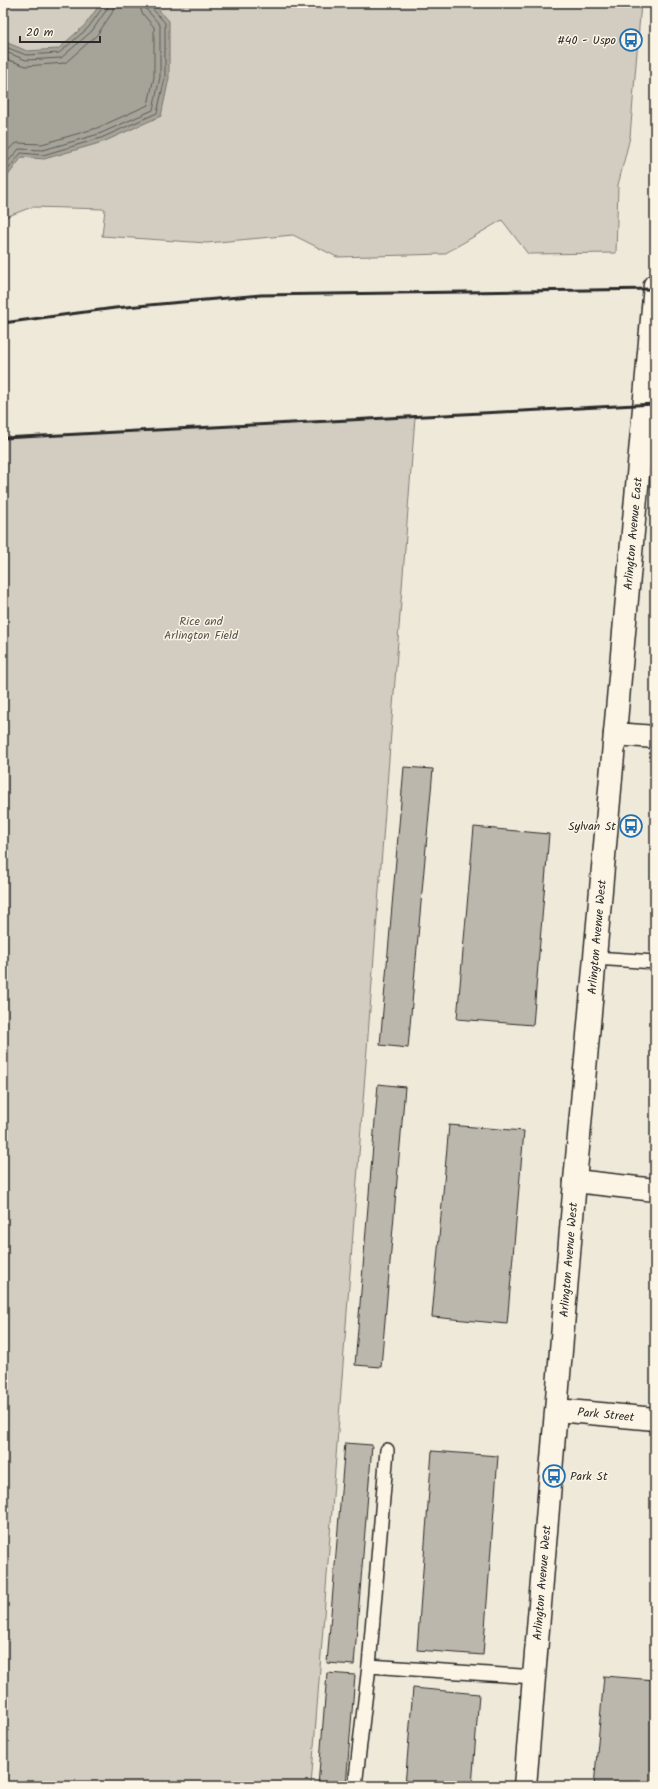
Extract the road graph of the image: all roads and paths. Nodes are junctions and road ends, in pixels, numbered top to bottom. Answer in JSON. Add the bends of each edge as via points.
{"nodes":[{"id":1,"x":655,"y":285,"type":"edge"},
{"id":2,"x":615,"y":734,"type":"junction"},
{"id":3,"x":655,"y":737,"type":"edge"},
{"id":4,"x":595,"y":958,"type":"junction"},
{"id":5,"x":655,"y":962,"type":"edge"},
{"id":6,"x":575,"y":1181,"type":"junction"},
{"id":7,"x":655,"y":1190,"type":"edge"},
{"id":8,"x":557,"y":1410,"type":"junction"},
{"id":9,"x":655,"y":1419,"type":"edge"},
{"id":10,"x":387,"y":1450,"type":"dead end"},
{"id":11,"x":369,"y":1666,"type":"junction"},
{"id":12,"x":535,"y":1677,"type":"junction"},
{"id":13,"x":355,"y":1786,"type":"edge"},
{"id":14,"x":525,"y":1786,"type":"edge"}],
"edges":[{"from":1,"to":2,"type":"street","name":"Arlington Avenue East"},
{"from":2,"to":3,"type":"street"},
{"from":2,"to":4,"type":"street","name":"Arlington Avenue West"},
{"from":4,"to":5,"type":"lane"},
{"from":4,"to":6,"type":"street","name":"Arlington Avenue West"},
{"from":6,"to":7,"type":"street"},
{"from":6,"to":8,"type":"street","name":"Arlington Avenue West"},
{"from":8,"to":9,"type":"street","name":"Park Street"},
{"from":8,"to":12,"type":"street","name":"Arlington Avenue West"},
{"from":10,"to":11,"type":"lane"},
{"from":11,"to":12,"type":"lane"},
{"from":11,"to":13,"type":"lane"},
{"from":12,"to":14,"type":"street","name":"Arlington Avenue West"}]}
